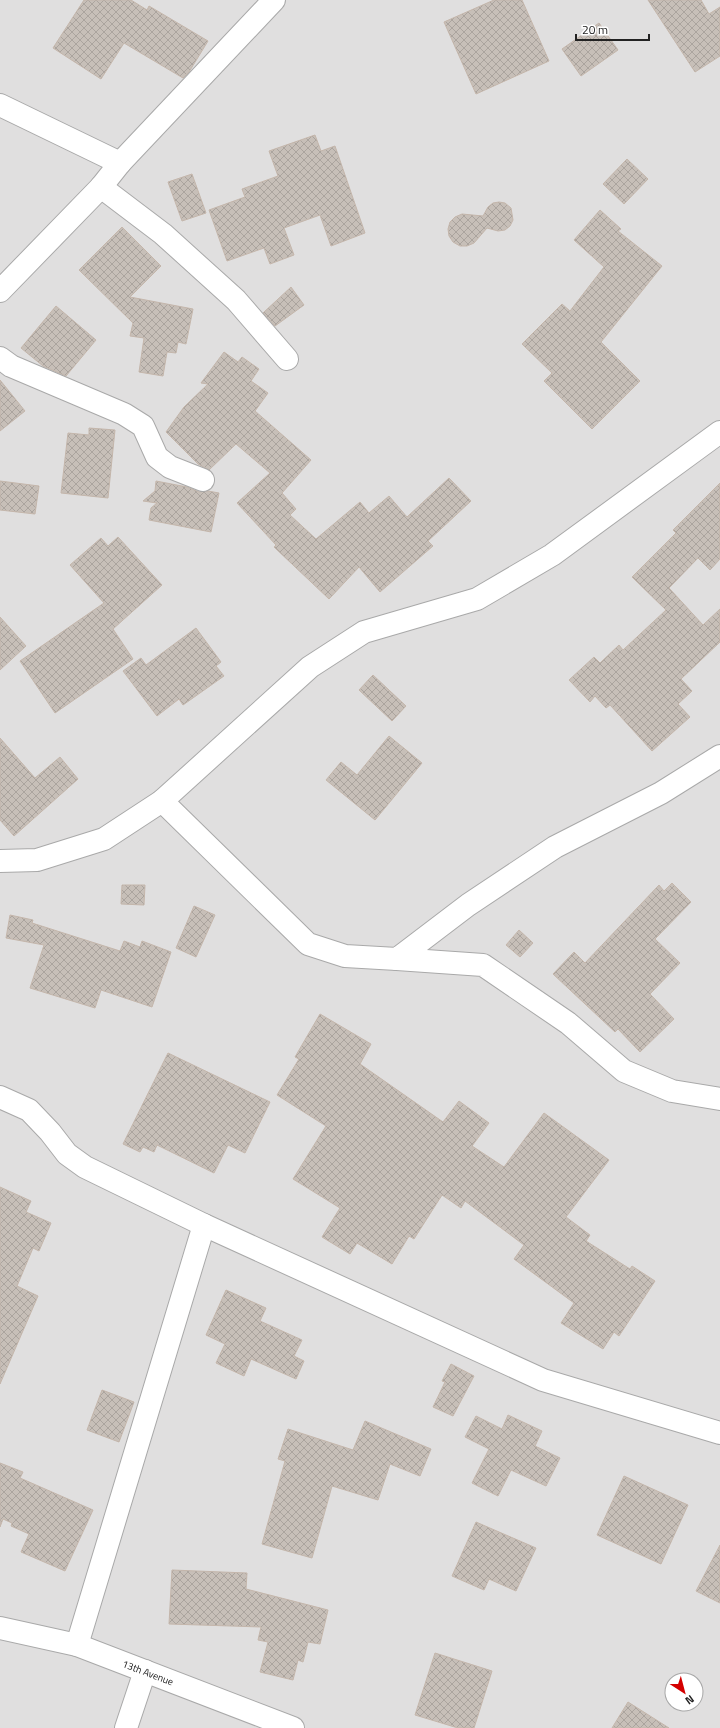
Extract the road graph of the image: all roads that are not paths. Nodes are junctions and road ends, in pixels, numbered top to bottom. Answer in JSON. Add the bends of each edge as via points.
{"nodes":[{"id":1,"x":274,"y":0,"type":"edge"},
{"id":2,"x":0,"y":104,"type":"edge"},
{"id":3,"x":120,"y":163,"type":"junction"},
{"id":4,"x":101,"y":187,"type":"junction"},
{"id":5,"x":0,"y":291,"type":"edge"},
{"id":6,"x":0,"y":358,"type":"edge"},
{"id":7,"x":287,"y":358,"type":"dead end"},
{"id":8,"x":720,"y":432,"type":"edge"},
{"id":9,"x":203,"y":480,"type":"dead end"},
{"id":10,"x":720,"y":756,"type":"edge"},
{"id":11,"x":162,"y":802,"type":"junction"},
{"id":12,"x":0,"y":861,"type":"edge"},
{"id":13,"x":397,"y":959,"type":"junction"},
{"id":14,"x":0,"y":1097,"type":"edge"},
{"id":15,"x":720,"y":1099,"type":"edge"},
{"id":16,"x":204,"y":1225,"type":"junction"},
{"id":17,"x":720,"y":1433,"type":"edge"},
{"id":18,"x":0,"y":1628,"type":"edge"},
{"id":19,"x":77,"y":1645,"type":"junction"},
{"id":20,"x":145,"y":1671,"type":"junction"},
{"id":21,"x":126,"y":1728,"type":"edge"},
{"id":22,"x":293,"y":1728,"type":"edge"}],
"edges":[{"from":1,"to":3,"type":"street"},
{"from":2,"to":3,"type":"street"},
{"from":3,"to":4,"type":"street"},
{"from":4,"to":5,"type":"street"},
{"from":4,"to":7,"type":"street","via":[[163,234],[236,300]]},
{"from":6,"to":9,"type":"street","via":[[10,366],[124,414],[143,426],[157,458],[170,467]]},
{"from":8,"to":11,"type":"street","via":[[552,555],[477,599],[364,632],[310,666]]},
{"from":10,"to":13,"type":"street","via":[[661,793],[555,847],[468,905]]},
{"from":11,"to":12,"type":"street","via":[[104,838],[36,860]]},
{"from":11,"to":13,"type":"street","via":[[308,944],[346,956]]},
{"from":13,"to":15,"type":"street","via":[[483,965],[568,1023],[624,1071],[672,1091]]},
{"from":14,"to":16,"type":"street","via":[[29,1110],[67,1154],[85,1167]]},
{"from":16,"to":17,"type":"street","via":[[543,1380]]},
{"from":16,"to":19,"type":"street"},
{"from":18,"to":19,"type":"street","name":"13th Avenue"},
{"from":19,"to":20,"type":"street","name":"13th Avenue"},
{"from":20,"to":21,"type":"street"},
{"from":20,"to":22,"type":"street","name":"13th Avenue"}]}
